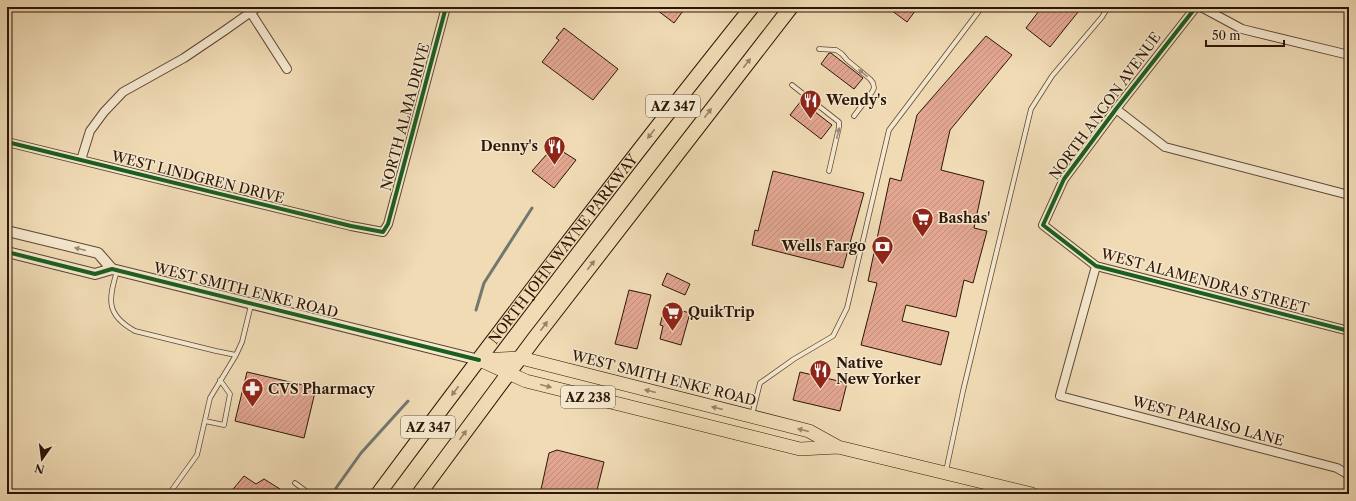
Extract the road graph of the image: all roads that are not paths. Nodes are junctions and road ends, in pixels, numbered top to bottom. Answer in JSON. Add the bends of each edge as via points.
{"nodes":[{"id":1,"x":258,"y":7,"type":"edge"},
{"id":2,"x":446,"y":7,"type":"edge"},
{"id":3,"x":752,"y":7,"type":"edge"},
{"id":4,"x":791,"y":7,"type":"edge"},
{"id":5,"x":982,"y":7,"type":"edge"},
{"id":6,"x":1108,"y":7,"type":"edge"},
{"id":7,"x":1196,"y":7,"type":"edge"},
{"id":8,"x":1201,"y":7,"type":"edge"},
{"id":9,"x":250,"y":13,"type":"junction"},
{"id":10,"x":819,"y":49,"type":"dead end"},
{"id":11,"x":1349,"y":55,"type":"edge"},
{"id":12,"x":288,"y":69,"type":"dead end"},
{"id":13,"x":792,"y":85,"type":"dead end"},
{"id":14,"x":1116,"y":109,"type":"junction"},
{"id":15,"x":854,"y":116,"type":"dead end"},
{"id":16,"x":7,"y":142,"type":"edge"},
{"id":17,"x":81,"y":160,"type":"junction"},
{"id":18,"x":829,"y":171,"type":"dead end"},
{"id":19,"x":1349,"y":195,"type":"edge"},
{"id":20,"x":1043,"y":225,"type":"joint"},
{"id":21,"x":7,"y":231,"type":"edge"},
{"id":22,"x":383,"y":232,"type":"joint"},
{"id":23,"x":7,"y":252,"type":"edge"},
{"id":24,"x":1096,"y":266,"type":"junction"},
{"id":25,"x":115,"y":270,"type":"junction"},
{"id":26,"x":251,"y":302,"type":"junction"},
{"id":27,"x":1349,"y":331,"type":"edge"},
{"id":28,"x":236,"y":355,"type":"junction"},
{"id":29,"x":521,"y":358,"type":"junction"},
{"id":30,"x":479,"y":360,"type":"junction"},
{"id":31,"x":509,"y":373,"type":"junction"},
{"id":32,"x":220,"y":380,"type":"junction"},
{"id":33,"x":667,"y":416,"type":"junction"},
{"id":34,"x":751,"y":417,"type":"junction"},
{"id":35,"x":205,"y":421,"type":"junction"},
{"id":36,"x":838,"y":447,"type":"junction"},
{"id":37,"x":945,"y":472,"type":"junction"},
{"id":38,"x":1349,"y":475,"type":"edge"},
{"id":39,"x":295,"y":483,"type":"dead end"},
{"id":40,"x":169,"y":494,"type":"edge"},
{"id":41,"x":310,"y":494,"type":"edge"},
{"id":42,"x":378,"y":494,"type":"edge"},
{"id":43,"x":419,"y":494,"type":"edge"},
{"id":44,"x":1032,"y":494,"type":"edge"}],
"edges":[{"from":1,"to":9,"type":"street"},
{"from":2,"to":22,"type":"street","name":"NORTH ALMA DRIVE","via":[[388,224]]},
{"from":3,"to":30,"type":"highway","name":"NORTH JOHN WAYNE PARKWAY","number":"AZ 347","one_way":true,"via":[[637,152]]},
{"from":29,"to":4,"type":"highway","number":"AZ 347","one_way":true},
{"from":5,"to":34,"type":"lane","via":[[889,130],[847,308],[833,336],[760,383]]},
{"from":6,"to":37,"type":"lane","via":[[1052,76],[1032,109],[962,391]]},
{"from":7,"to":14,"type":"street","name":"NORTH ANCON AVENUE"},
{"from":8,"to":11,"type":"street","via":[[1242,28]]},
{"from":9,"to":12,"type":"street"},
{"from":9,"to":17,"type":"street","via":[[184,58],[123,92],[90,131]]},
{"from":15,"to":10,"type":"lane","one_way":true,"via":[[872,92],[873,83],[836,50]]},
{"from":18,"to":13,"type":"lane","one_way":true,"via":[[839,122]]},
{"from":14,"to":19,"type":"street","via":[[1165,146]]},
{"from":14,"to":20,"type":"street","name":"NORTH ANCON AVENUE","via":[[1064,179]]},
{"from":16,"to":17,"type":"street","name":"WEST LINDGREN DRIVE"},
{"from":17,"to":22,"type":"street","name":"WEST LINDGREN DRIVE"},
{"from":20,"to":24,"type":"street","name":"WEST ALAMENDRAS STREET"},
{"from":25,"to":21,"type":"street","one_way":true,"via":[[98,253]]},
{"from":23,"to":25,"type":"street","name":"WEST SMITH ENKE ROAD","via":[[96,274]]},
{"from":24,"to":27,"type":"street","name":"WEST ALAMENDRAS STREET"},
{"from":24,"to":38,"type":"street","name":"WEST PARAISO LANE","via":[[1060,396],[1338,468]]},
{"from":25,"to":26,"type":"street","name":"WEST SMITH ENKE ROAD"},
{"from":25,"to":28,"type":"lane","via":[[111,306],[124,325],[135,331]]},
{"from":26,"to":28,"type":"lane","via":[[242,342]]},
{"from":26,"to":30,"type":"street","name":"WEST SMITH ENKE ROAD"},
{"from":28,"to":32,"type":"lane"},
{"from":29,"to":30,"type":"main road","name":"WEST SMITH ENKE ROAD","number":"AZ 238"},
{"from":29,"to":31,"type":"highway","number":"AZ 347"},
{"from":34,"to":29,"type":"main road","name":"WEST SMITH ENKE ROAD","number":"AZ 238","one_way":true},
{"from":30,"to":31,"type":"main road","name":"WEST SMITH ENKE ROAD","number":"AZ 238"},
{"from":30,"to":42,"type":"highway","name":"NORTH JOHN WAYNE PARKWAY","number":"AZ 347","one_way":true},
{"from":31,"to":33,"type":"main road","name":"WEST SMITH ENKE ROAD","number":"AZ 238","one_way":true,"via":[[526,381]]},
{"from":43,"to":31,"type":"highway","number":"AZ 347","one_way":true},
{"from":32,"to":35,"type":"lane","via":[[210,398]]},
{"from":32,"to":35,"type":"lane","via":[[230,394],[224,425]]},
{"from":33,"to":34,"type":"main road","via":[[682,411],[738,424]]},
{"from":33,"to":36,"type":"main road","name":"WEST SMITH ENKE ROAD","number":"AZ 238","via":[[800,449]]},
{"from":36,"to":34,"type":"main road","name":"WEST SMITH ENKE ROAD","number":"AZ 238","one_way":true,"via":[[809,431]]},
{"from":35,"to":40,"type":"lane","via":[[197,455]]},
{"from":36,"to":37,"type":"main road","name":"WEST SMITH ENKE ROAD","number":"AZ 238"},
{"from":37,"to":44,"type":"main road","name":"WEST SMITH ENKE ROAD","number":"AZ 238"},
{"from":39,"to":41,"type":"lane"}]}
